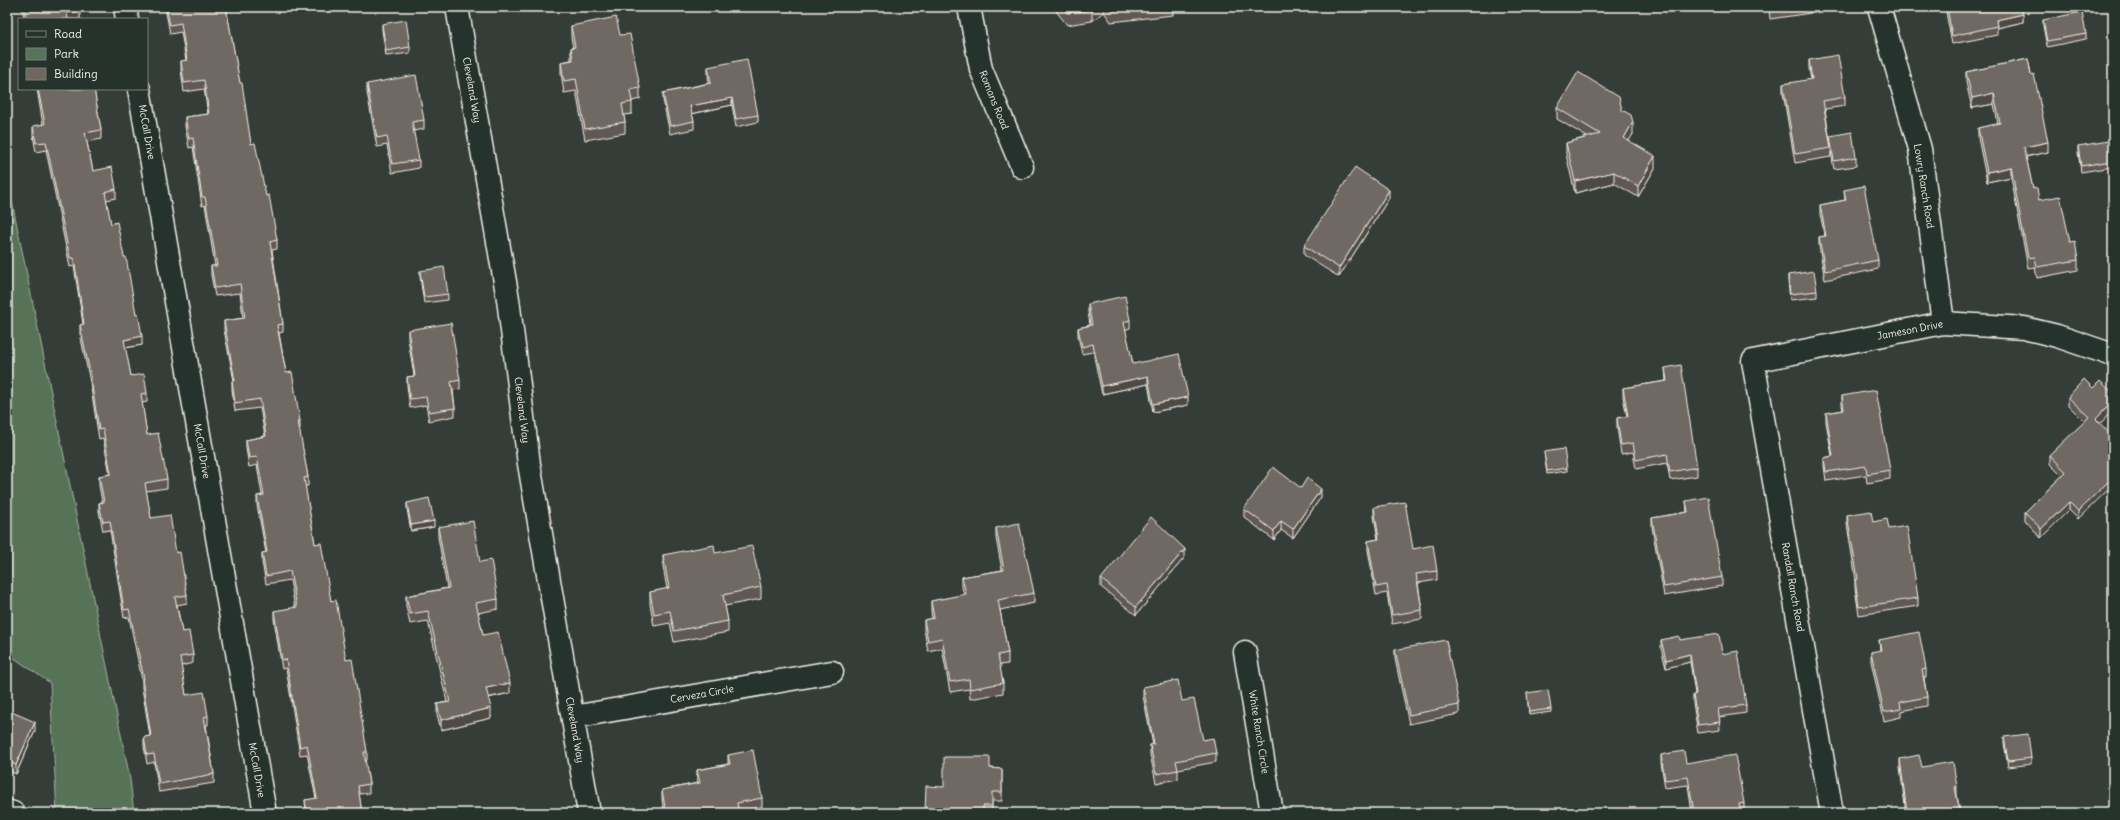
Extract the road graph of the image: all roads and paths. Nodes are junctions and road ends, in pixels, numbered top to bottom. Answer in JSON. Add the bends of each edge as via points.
{"nodes":[{"id":1,"x":125,"y":7,"type":"edge"},
{"id":2,"x":457,"y":7,"type":"edge"},
{"id":3,"x":970,"y":7,"type":"edge"},
{"id":4,"x":1879,"y":7,"type":"edge"},
{"id":5,"x":127,"y":18,"type":"edge"},
{"id":6,"x":139,"y":90,"type":"edge"},
{"id":7,"x":1022,"y":167,"type":"dead end"},
{"id":8,"x":1943,"y":323,"type":"junction"},
{"id":9,"x":2113,"y":354,"type":"edge"},
{"id":10,"x":1753,"y":361,"type":"joint"},
{"id":11,"x":1245,"y":652,"type":"dead end"},
{"id":12,"x":832,"y":672,"type":"dead end"},
{"id":13,"x":573,"y":717,"type":"junction"},
{"id":14,"x":7,"y":811,"type":"edge"},
{"id":15,"x":13,"y":813,"type":"edge"},
{"id":16,"x":265,"y":813,"type":"edge"},
{"id":17,"x":589,"y":813,"type":"edge"},
{"id":18,"x":1272,"y":813,"type":"edge"},
{"id":19,"x":1832,"y":813,"type":"edge"}],
"edges":[{"from":1,"to":5,"type":"street"},
{"from":2,"to":13,"type":"street","name":"Cleveland Way","via":[[508,299],[529,464]]},
{"from":3,"to":7,"type":"street","name":"Romans Road","via":[[981,69]]},
{"from":4,"to":8,"type":"street","name":"Lowry Ranch Road","via":[[1920,149]]},
{"from":6,"to":16,"type":"street","name":"McCall Drive"},
{"from":8,"to":9,"type":"street","name":"Jameson Drive","via":[[2024,328]]},
{"from":8,"to":10,"type":"street","name":"Jameson Drive"},
{"from":10,"to":19,"type":"street","name":"Randall Ranch Road"},
{"from":11,"to":18,"type":"street","name":"White Ranch Circle"},
{"from":12,"to":13,"type":"street","name":"Cerveza Circle"},
{"from":13,"to":17,"type":"street","name":"Cleveland Way"},
{"from":14,"to":15,"type":"street"}]}
